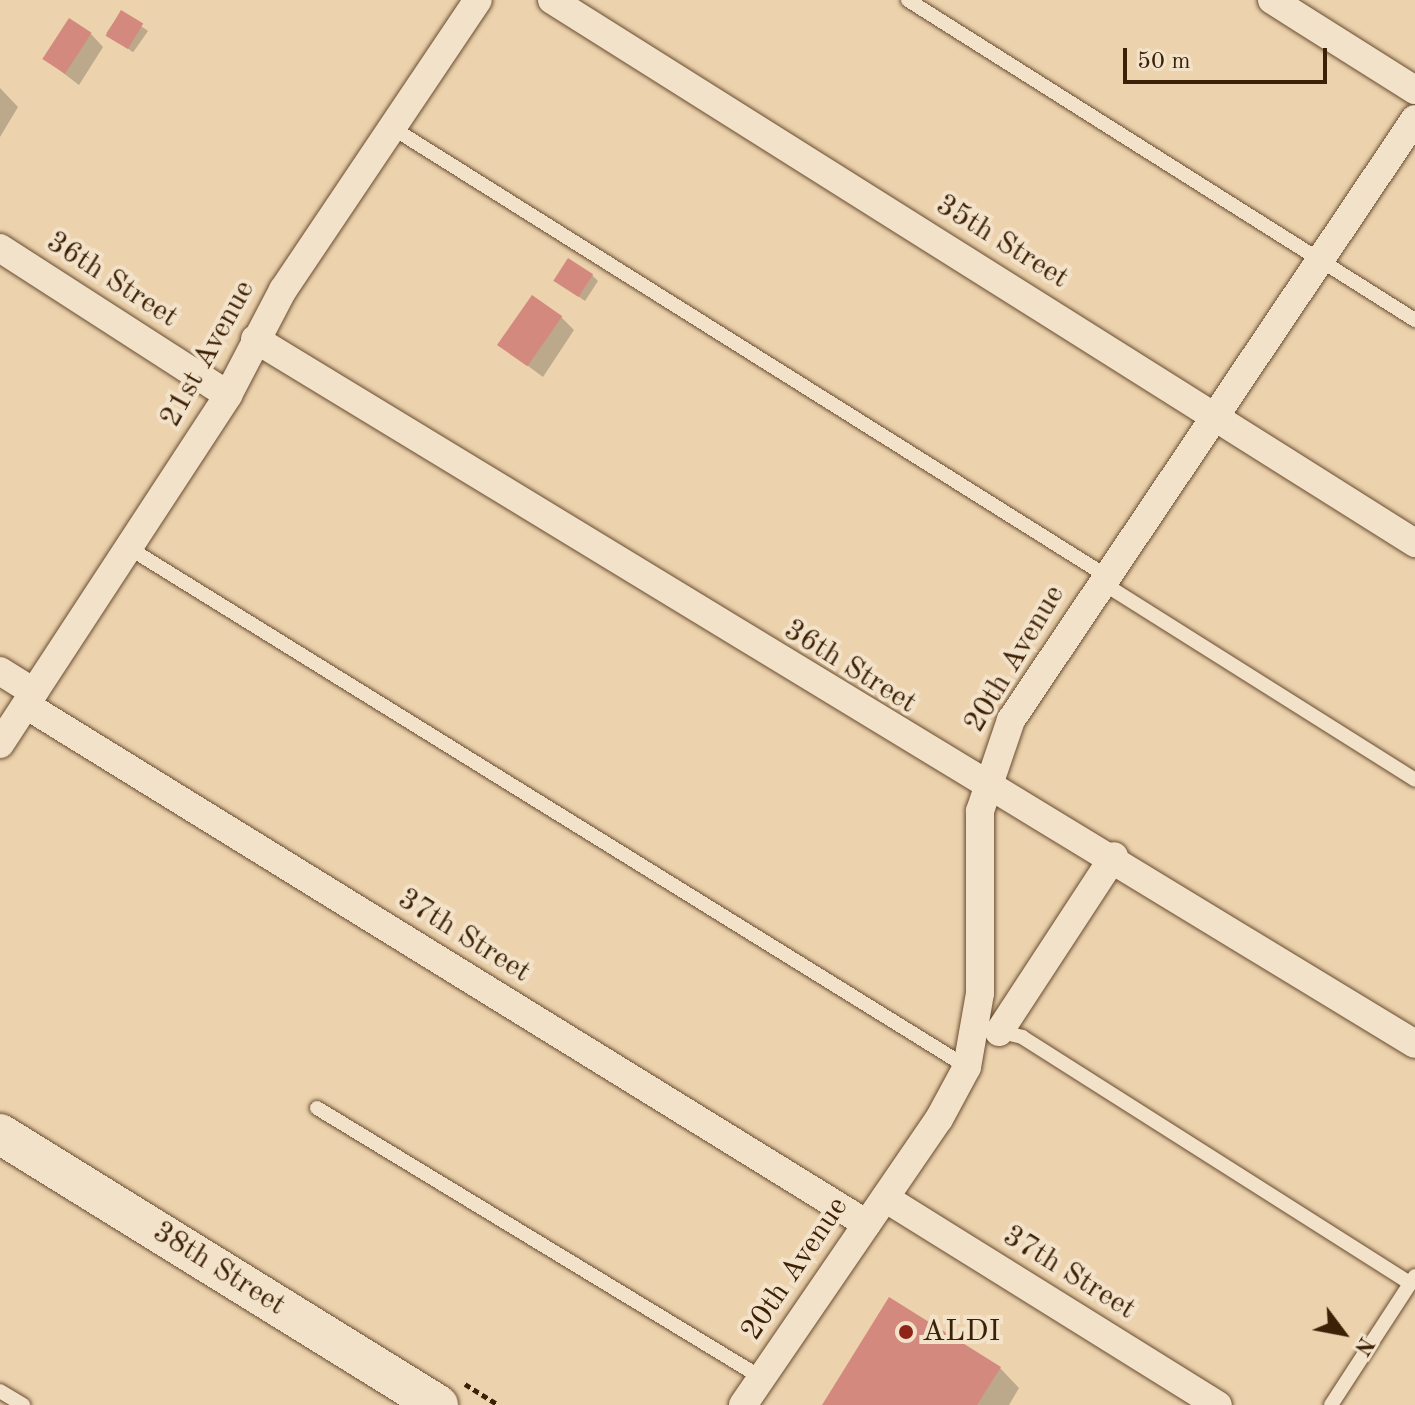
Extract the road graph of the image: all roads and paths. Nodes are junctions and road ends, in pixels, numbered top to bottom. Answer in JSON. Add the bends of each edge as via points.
{"nodes":[{"id":1,"x":478,"y":0,"type":"edge"},
{"id":2,"x":552,"y":0,"type":"edge"},
{"id":3,"x":908,"y":0,"type":"edge"},
{"id":4,"x":1272,"y":0,"type":"edge"},
{"id":5,"x":1415,"y":90,"type":"edge"},
{"id":6,"x":1415,"y":119,"type":"edge"},
{"id":7,"x":390,"y":126,"type":"junction"},
{"id":8,"x":0,"y":248,"type":"edge"},
{"id":9,"x":1321,"y":261,"type":"junction"},
{"id":10,"x":1415,"y":320,"type":"edge"},
{"id":11,"x":255,"y":339,"type":"junction"},
{"id":12,"x":228,"y":395,"type":"junction"},
{"id":13,"x":1217,"y":417,"type":"junction"},
{"id":14,"x":1415,"y":543,"type":"edge"},
{"id":15,"x":129,"y":548,"type":"junction"},
{"id":16,"x":1103,"y":578,"type":"junction"},
{"id":17,"x":0,"y":671,"type":"edge"},
{"id":18,"x":30,"y":698,"type":"junction"},
{"id":19,"x":0,"y":744,"type":"edge"},
{"id":20,"x":1415,"y":780,"type":"edge"},
{"id":21,"x":985,"y":788,"type":"junction"},
{"id":22,"x":1114,"y":856,"type":"junction"},
{"id":23,"x":988,"y":1029,"type":"junction"},
{"id":24,"x":1415,"y":1044,"type":"edge"},
{"id":25,"x":967,"y":1067,"type":"junction"},
{"id":26,"x":317,"y":1108,"type":"dead end"},
{"id":27,"x":0,"y":1134,"type":"edge"},
{"id":28,"x":885,"y":1198,"type":"junction"},
{"id":29,"x":867,"y":1224,"type":"junction"},
{"id":30,"x":1412,"y":1280,"type":"edge"},
{"id":31,"x":762,"y":1378,"type":"junction"},
{"id":32,"x":0,"y":1391,"type":"edge"},
{"id":33,"x":23,"y":1405,"type":"edge"},
{"id":34,"x":438,"y":1405,"type":"edge"},
{"id":35,"x":743,"y":1405,"type":"edge"},
{"id":36,"x":1218,"y":1405,"type":"edge"},
{"id":37,"x":1331,"y":1405,"type":"edge"}],
"edges":[{"from":1,"to":7,"type":"street","name":"21st Avenue"},
{"from":2,"to":13,"type":"street","name":"35th Street"},
{"from":3,"to":9,"type":"lane"},
{"from":4,"to":5,"type":"street"},
{"from":6,"to":9,"type":"street","name":"20th Avenue"},
{"from":7,"to":11,"type":"street","name":"21st Avenue"},
{"from":7,"to":16,"type":"lane"},
{"from":8,"to":12,"type":"street","name":"36th Street"},
{"from":9,"to":10,"type":"lane"},
{"from":9,"to":13,"type":"street","name":"20th Avenue"},
{"from":11,"to":12,"type":"street","name":"21st Avenue"},
{"from":11,"to":21,"type":"street","name":"36th Street"},
{"from":12,"to":15,"type":"street","name":"21st Avenue"},
{"from":13,"to":14,"type":"street","name":"35th Street"},
{"from":13,"to":16,"type":"street","name":"20th Avenue"},
{"from":15,"to":18,"type":"street","name":"21st Avenue"},
{"from":15,"to":25,"type":"lane"},
{"from":16,"to":20,"type":"lane"},
{"from":16,"to":21,"type":"street","name":"20th Avenue","via":[[1011,720]]},
{"from":17,"to":18,"type":"street","name":"37th Street"},
{"from":18,"to":19,"type":"street","name":"21st Avenue"},
{"from":18,"to":29,"type":"street","name":"37th Street"},
{"from":21,"to":22,"type":"street","name":"36th Street"},
{"from":21,"to":23,"type":"street","name":"20th Avenue"},
{"from":22,"to":23,"type":"street","name":"20th Avenue"},
{"from":22,"to":24,"type":"street","name":"36th Street"},
{"from":23,"to":25,"type":"street","name":"20th Avenue"},
{"from":23,"to":30,"type":"lane","via":[[1022,1037]]},
{"from":25,"to":28,"type":"street","name":"20th Avenue"},
{"from":26,"to":31,"type":"lane"},
{"from":27,"to":34,"type":"street","name":"38th Street"},
{"from":28,"to":29,"type":"street","name":"20th Avenue"},
{"from":28,"to":36,"type":"street","name":"37th Street"},
{"from":29,"to":31,"type":"street","name":"20th Avenue"},
{"from":30,"to":37,"type":"lane"},
{"from":31,"to":35,"type":"street","name":"20th Avenue"},
{"from":32,"to":33,"type":"lane"}]}
